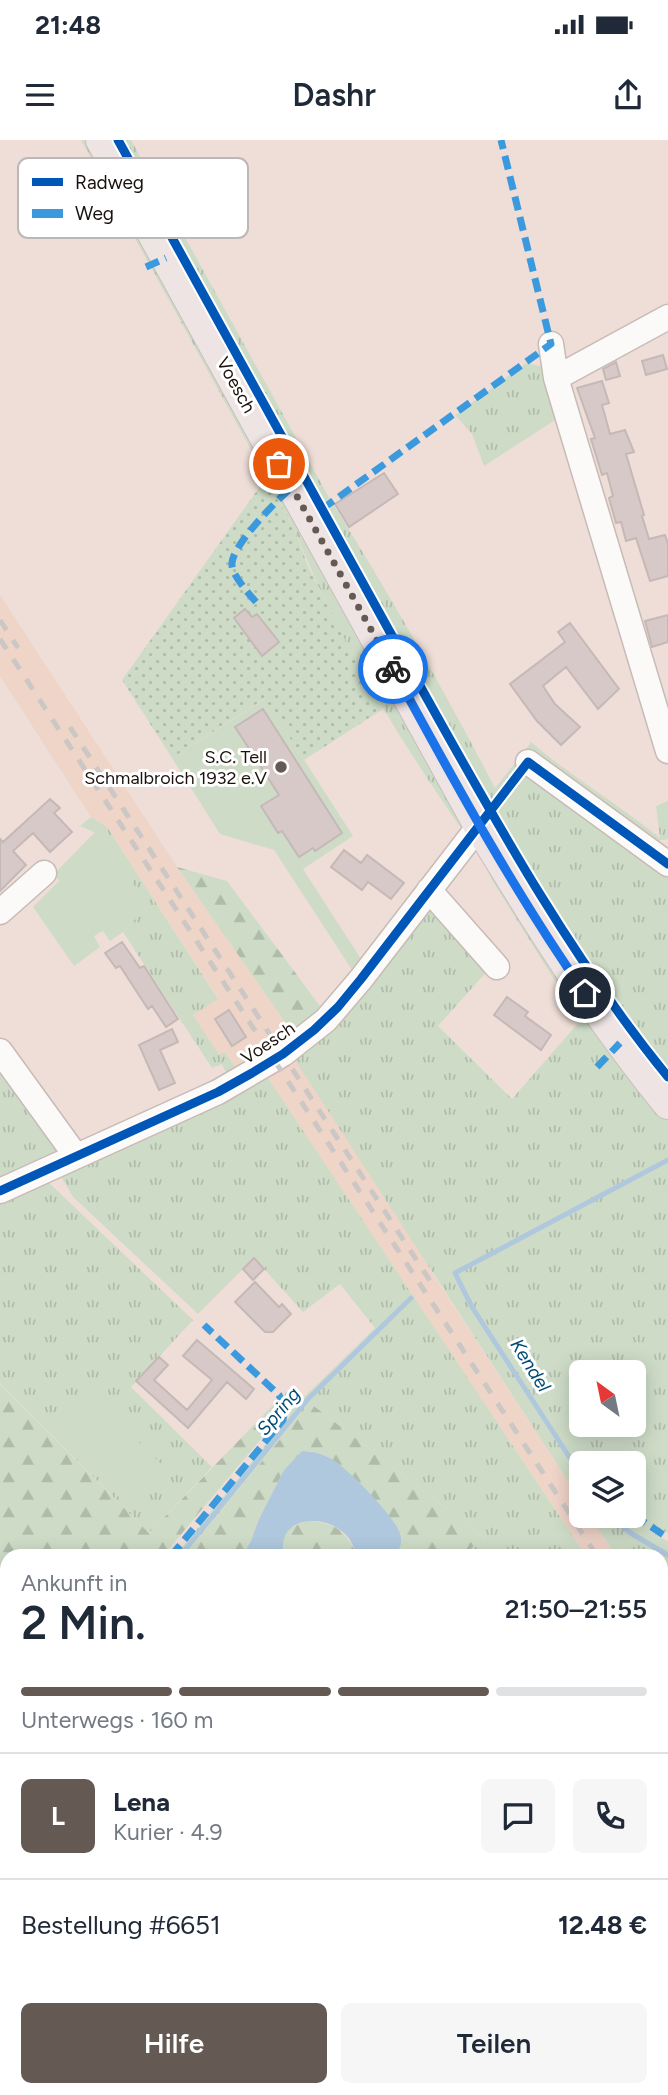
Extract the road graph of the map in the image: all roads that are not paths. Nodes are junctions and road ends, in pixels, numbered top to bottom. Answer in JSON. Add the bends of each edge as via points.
{"nodes":[{"id":1,"x":101,"y":140,"type":"edge"},
{"id":2,"x":111,"y":158,"type":"edge"},
{"id":3,"x":155,"y":238,"type":"edge"},
{"id":4,"x":668,"y":317,"type":"edge"},
{"id":5,"x":551,"y":344,"type":"dead end"},
{"id":6,"x":556,"y":377,"type":"junction"},
{"id":7,"x":668,"y":751,"type":"edge"},
{"id":8,"x":528,"y":762,"type":"dead end"},
{"id":9,"x":479,"y":826,"type":"junction"},
{"id":10,"x":668,"y":864,"type":"edge"},
{"id":11,"x":44,"y":873,"type":"dead end"},
{"id":12,"x":429,"y":890,"type":"junction"},
{"id":13,"x":0,"y":912,"type":"edge"},
{"id":14,"x":497,"y":967,"type":"dead end"},
{"id":15,"x":0,"y":1051,"type":"edge"},
{"id":16,"x":668,"y":1104,"type":"edge"},
{"id":17,"x":76,"y":1156,"type":"junction"},
{"id":18,"x":0,"y":1191,"type":"edge"}],
"edges":[{"from":1,"to":2,"type":"main road","name":"Voesch"},
{"from":3,"to":9,"type":"main road","name":"Voesch"},
{"from":4,"to":6,"type":"street"},
{"from":5,"to":6,"type":"street"},
{"from":6,"to":7,"type":"street"},
{"from":8,"to":10,"type":"street"},
{"from":9,"to":12,"type":"street","name":"Voesch"},
{"from":9,"to":16,"type":"main road","via":[[572,975]]},
{"from":11,"to":13,"type":"street"},
{"from":12,"to":14,"type":"street"},
{"from":12,"to":17,"type":"street","name":"Voesch","via":[[338,1007],[302,1040],[218,1092]]},
{"from":15,"to":17,"type":"street"},
{"from":17,"to":18,"type":"street","name":"Voesch"}]}
